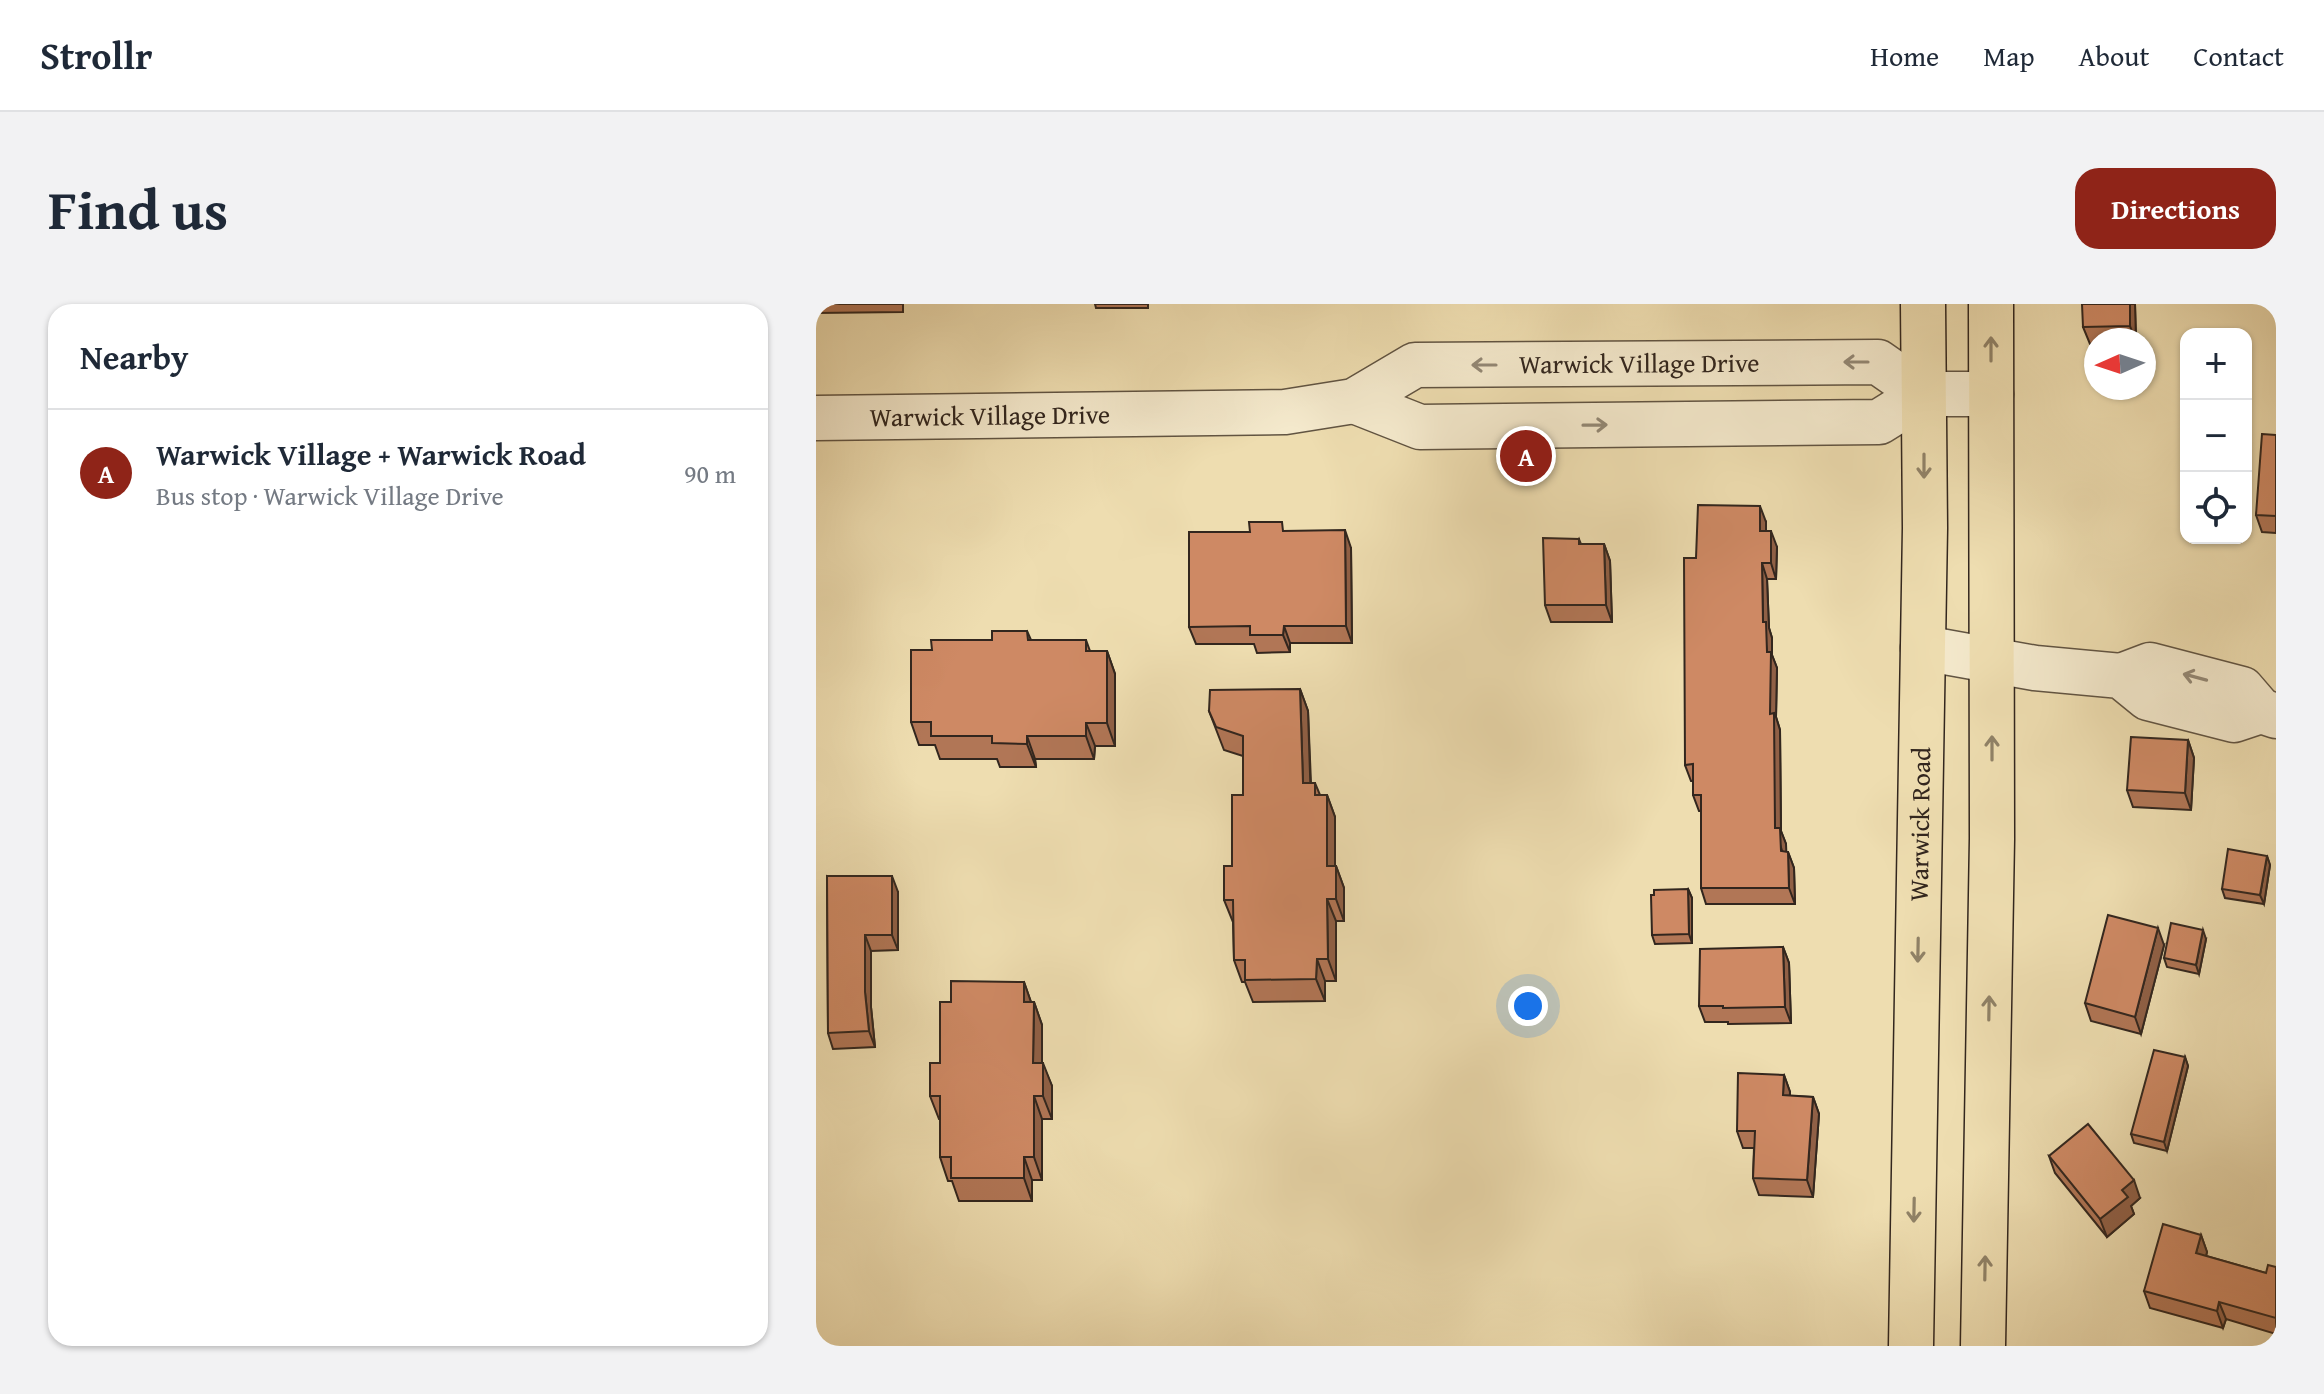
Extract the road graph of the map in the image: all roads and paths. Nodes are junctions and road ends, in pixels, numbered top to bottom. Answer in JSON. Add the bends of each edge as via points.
{"nodes":[{"id":1,"x":1923,"y":304,"type":"edge"},
{"id":2,"x":1991,"y":304,"type":"edge"},
{"id":3,"x":1924,"y":394,"type":"junction"},
{"id":4,"x":1991,"y":394,"type":"junction"},
{"id":5,"x":1354,"y":401,"type":"junction"},
{"id":6,"x":816,"y":418,"type":"edge"},
{"id":7,"x":1923,"y":648,"type":"junction"},
{"id":8,"x":1991,"y":661,"type":"junction"},
{"id":9,"x":2268,"y":714,"type":"edge"},
{"id":10,"x":1911,"y":1346,"type":"edge"},
{"id":11,"x":1983,"y":1346,"type":"edge"}],
"edges":[{"from":1,"to":3,"type":"main road","name":"Warwick Road"},
{"from":4,"to":2,"type":"main road","one_way":true},
{"from":3,"to":4,"type":"street"},
{"from":5,"to":3,"type":"street","one_way":true,"via":[[1420,427],[1879,422]]},
{"from":3,"to":5,"type":"street","name":"Warwick Village Drive","one_way":true,"via":[[1878,362],[1415,365]]},
{"from":3,"to":7,"type":"main road","name":"Warwick Road","one_way":true},
{"from":4,"to":8,"type":"main road"},
{"from":5,"to":6,"type":"street","name":"Warwick Village Drive","via":[[1285,412]]},
{"from":7,"to":8,"type":"street"},
{"from":7,"to":10,"type":"main road","name":"Warwick Road","one_way":true},
{"from":8,"to":9,"type":"street","via":[[2121,676],[2148,698],[2234,720]]},
{"from":11,"to":8,"type":"main road","one_way":true}]}
